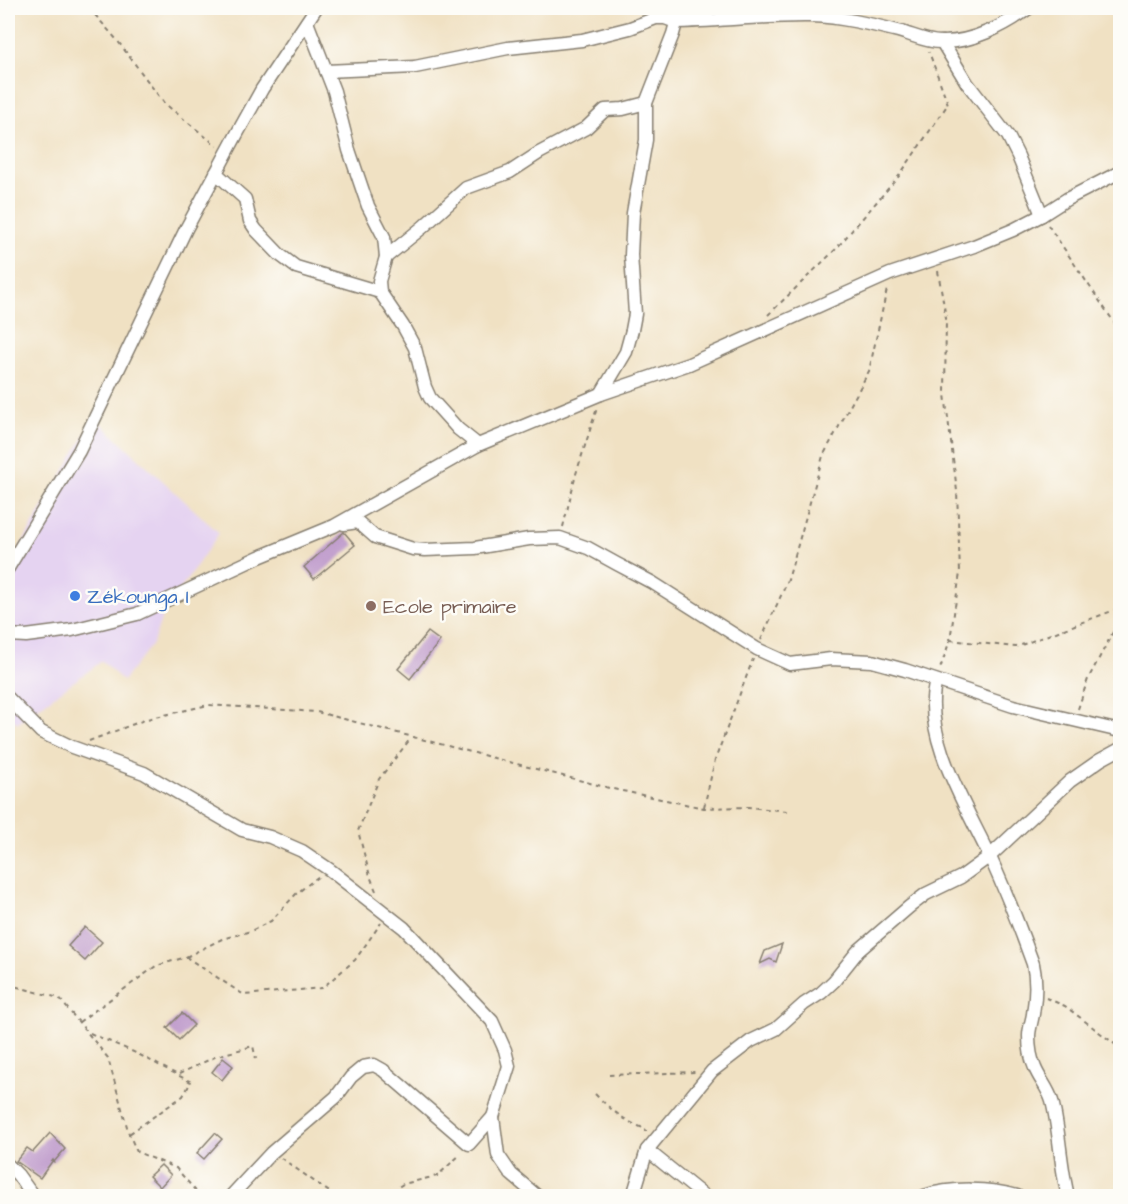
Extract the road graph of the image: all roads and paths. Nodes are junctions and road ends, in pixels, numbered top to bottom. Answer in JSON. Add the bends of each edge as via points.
{"nodes":[{"id":1,"x":89,"y":8,"type":"edge"},
{"id":2,"x":316,"y":8,"type":"edge"},
{"id":3,"x":680,"y":8,"type":"edge"},
{"id":4,"x":1029,"y":8,"type":"edge"},
{"id":5,"x":307,"y":22,"type":"junction"},
{"id":6,"x":676,"y":22,"type":"junction"},
{"id":7,"x":925,"y":41,"type":"junction"},
{"id":8,"x":942,"y":42,"type":"junction"},
{"id":9,"x":326,"y":71,"type":"junction"},
{"id":10,"x":646,"y":103,"type":"junction"},
{"id":11,"x":225,"y":154,"type":"junction"},
{"id":12,"x":216,"y":172,"type":"junction"},
{"id":13,"x":1120,"y":172,"type":"edge"},
{"id":14,"x":1041,"y":215,"type":"junction"},
{"id":15,"x":386,"y":257,"type":"junction"},
{"id":16,"x":936,"y":259,"type":"junction"},
{"id":17,"x":890,"y":274,"type":"junction"},
{"id":18,"x":380,"y":292,"type":"junction"},
{"id":19,"x":766,"y":317,"type":"dead end"},
{"id":20,"x":1120,"y":331,"type":"edge"},
{"id":21,"x":601,"y":394,"type":"junction"},
{"id":22,"x":478,"y":445,"type":"junction"},
{"id":23,"x":334,"y":526,"type":"junction"},
{"id":24,"x":560,"y":538,"type":"junction"},
{"id":25,"x":8,"y":568,"type":"edge"},
{"id":26,"x":1120,"y":608,"type":"edge"},
{"id":27,"x":1120,"y":619,"type":"edge"},
{"id":28,"x":8,"y":635,"type":"edge"},
{"id":29,"x":950,"y":640,"type":"junction"},
{"id":30,"x":757,"y":649,"type":"junction"},
{"id":31,"x":936,"y":681,"type":"junction"},
{"id":32,"x":8,"y":698,"type":"edge"},
{"id":33,"x":1074,"y":719,"type":"junction"},
{"id":34,"x":1120,"y":731,"type":"edge"},
{"id":35,"x":411,"y":738,"type":"junction"},
{"id":36,"x":72,"y":747,"type":"junction"},
{"id":37,"x":1120,"y":749,"type":"edge"},
{"id":38,"x":704,"y":808,"type":"junction"},
{"id":39,"x":787,"y":811,"type":"dead end"},
{"id":40,"x":990,"y":856,"type":"junction"},
{"id":41,"x":330,"y":870,"type":"junction"},
{"id":42,"x":378,"y":895,"type":"dead end"},
{"id":43,"x":387,"y":915,"type":"junction"},
{"id":44,"x":186,"y":957,"type":"junction"},
{"id":45,"x":8,"y":986,"type":"edge"},
{"id":46,"x":1036,"y":994,"type":"junction"},
{"id":47,"x":79,"y":1022,"type":"junction"},
{"id":48,"x":87,"y":1032,"type":"junction"},
{"id":49,"x":1120,"y":1048,"type":"edge"},
{"id":50,"x":256,"y":1059,"type":"dead end"},
{"id":51,"x":712,"y":1071,"type":"junction"},
{"id":52,"x":178,"y":1074,"type":"junction"},
{"id":53,"x":609,"y":1075,"type":"dead end"},
{"id":54,"x":595,"y":1094,"type":"dead end"},
{"id":55,"x":493,"y":1117,"type":"junction"},
{"id":56,"x":129,"y":1134,"type":"junction"},
{"id":57,"x":469,"y":1144,"type":"junction"},
{"id":58,"x":647,"y":1150,"type":"junction"},
{"id":59,"x":271,"y":1153,"type":"junction"},
{"id":60,"x":8,"y":1165,"type":"edge"},
{"id":61,"x":33,"y":1197,"type":"edge"},
{"id":62,"x":200,"y":1197,"type":"edge"},
{"id":63,"x":231,"y":1197,"type":"edge"},
{"id":64,"x":335,"y":1197,"type":"edge"},
{"id":65,"x":384,"y":1197,"type":"edge"},
{"id":66,"x":537,"y":1197,"type":"edge"},
{"id":67,"x":633,"y":1197,"type":"edge"},
{"id":68,"x":704,"y":1197,"type":"edge"},
{"id":69,"x":924,"y":1197,"type":"edge"},
{"id":70,"x":1017,"y":1197,"type":"edge"},
{"id":71,"x":1068,"y":1197,"type":"edge"}],
"edges":[{"from":1,"to":11,"type":"path","via":[[164,103]]},
{"from":2,"to":5,"type":"street"},
{"from":3,"to":6,"type":"street"},
{"from":4,"to":8,"type":"street","via":[[992,30]]},
{"from":5,"to":9,"type":"street"},
{"from":5,"to":11,"type":"street"},
{"from":6,"to":7,"type":"street","via":[[814,16],[878,26]]},
{"from":6,"to":9,"type":"street","via":[[656,18],[582,40],[508,48],[415,67]]},
{"from":6,"to":10,"type":"street"},
{"from":7,"to":8,"type":"street"},
{"from":7,"to":19,"type":"path","via":[[948,104],[899,176],[835,250]]},
{"from":8,"to":14,"type":"street","via":[[967,83],[1008,136]]},
{"from":9,"to":15,"type":"street","via":[[360,184],[384,237]]},
{"from":10,"to":15,"type":"street","via":[[605,110],[586,128],[510,172],[466,188]]},
{"from":10,"to":21,"type":"street","via":[[646,140],[633,213],[635,314],[626,352]]},
{"from":11,"to":12,"type":"street"},
{"from":12,"to":18,"type":"street","via":[[245,199],[250,221],[280,255],[297,267]]},
{"from":12,"to":25,"type":"street","via":[[79,451]]},
{"from":13,"to":14,"type":"street"},
{"from":14,"to":16,"type":"street"},
{"from":14,"to":20,"type":"path"},
{"from":15,"to":18,"type":"street"},
{"from":16,"to":17,"type":"street"},
{"from":16,"to":29,"type":"path","via":[[946,318],[945,394],[957,491],[960,573]]},
{"from":17,"to":21,"type":"street","via":[[689,364]]},
{"from":17,"to":30,"type":"path","via":[[869,371],[823,456],[788,580]]},
{"from":18,"to":22,"type":"street","via":[[415,348],[430,398]]},
{"from":21,"to":22,"type":"street"},
{"from":21,"to":24,"type":"path"},
{"from":22,"to":23,"type":"street"},
{"from":23,"to":24,"type":"street","via":[[358,522],[375,537],[424,550]]},
{"from":23,"to":28,"type":"street","via":[[137,614],[72,630]]},
{"from":24,"to":30,"type":"street","via":[[588,548],[644,578]]},
{"from":26,"to":29,"type":"path","via":[[1016,647]]},
{"from":27,"to":33,"type":"path","via":[[1088,679]]},
{"from":29,"to":31,"type":"path"},
{"from":30,"to":31,"type":"street","via":[[790,664],[831,659],[872,661]]},
{"from":30,"to":38,"type":"path","via":[[715,760]]},
{"from":31,"to":33,"type":"street","via":[[1013,706]]},
{"from":31,"to":40,"type":"street","via":[[934,714],[940,744],[964,808]]},
{"from":32,"to":36,"type":"street","via":[[41,732]]},
{"from":33,"to":34,"type":"street"},
{"from":35,"to":36,"type":"path","via":[[317,712],[208,705],[147,719]]},
{"from":35,"to":38,"type":"path"},
{"from":35,"to":42,"type":"path","via":[[379,779],[358,831]]},
{"from":36,"to":41,"type":"street","via":[[144,773],[242,830],[285,843]]},
{"from":37,"to":40,"type":"street","via":[[1070,781]]},
{"from":38,"to":39,"type":"path"},
{"from":40,"to":46,"type":"street","via":[[1033,963]]},
{"from":40,"to":51,"type":"street","via":[[909,907],[858,951],[821,993],[776,1029],[751,1041]]},
{"from":41,"to":43,"type":"street"},
{"from":41,"to":44,"type":"path","via":[[296,894],[271,921]]},
{"from":43,"to":44,"type":"path","via":[[355,960],[322,988],[244,995]]},
{"from":43,"to":55,"type":"street","via":[[492,1021],[510,1066]]},
{"from":44,"to":47,"type":"path","via":[[156,966]]},
{"from":45,"to":47,"type":"path","via":[[60,998]]},
{"from":46,"to":49,"type":"path","via":[[1065,1006]]},
{"from":46,"to":71,"type":"street","via":[[1029,1035],[1031,1055],[1052,1101]]},
{"from":47,"to":48,"type":"path"},
{"from":48,"to":52,"type":"path"},
{"from":48,"to":56,"type":"path","via":[[108,1058]]},
{"from":50,"to":52,"type":"path","via":[[253,1046],[217,1056]]},
{"from":51,"to":53,"type":"path"},
{"from":51,"to":58,"type":"street"},
{"from":52,"to":56,"type":"path","via":[[191,1082],[183,1096]]},
{"from":54,"to":58,"type":"path","via":[[613,1112],[646,1129]]},
{"from":55,"to":57,"type":"street"},
{"from":55,"to":66,"type":"street","via":[[498,1155],[511,1174]]},
{"from":56,"to":62,"type":"path","via":[[137,1152],[176,1168]]},
{"from":57,"to":59,"type":"street","via":[[374,1065],[351,1077],[336,1097]]},
{"from":57,"to":65,"type":"path","via":[[437,1176],[403,1184]]},
{"from":58,"to":67,"type":"street"},
{"from":58,"to":68,"type":"street"},
{"from":59,"to":63,"type":"street"},
{"from":59,"to":64,"type":"path","via":[[288,1161]]},
{"from":60,"to":61,"type":"street"},
{"from":69,"to":70,"type":"street","via":[[955,1191]]}]}
